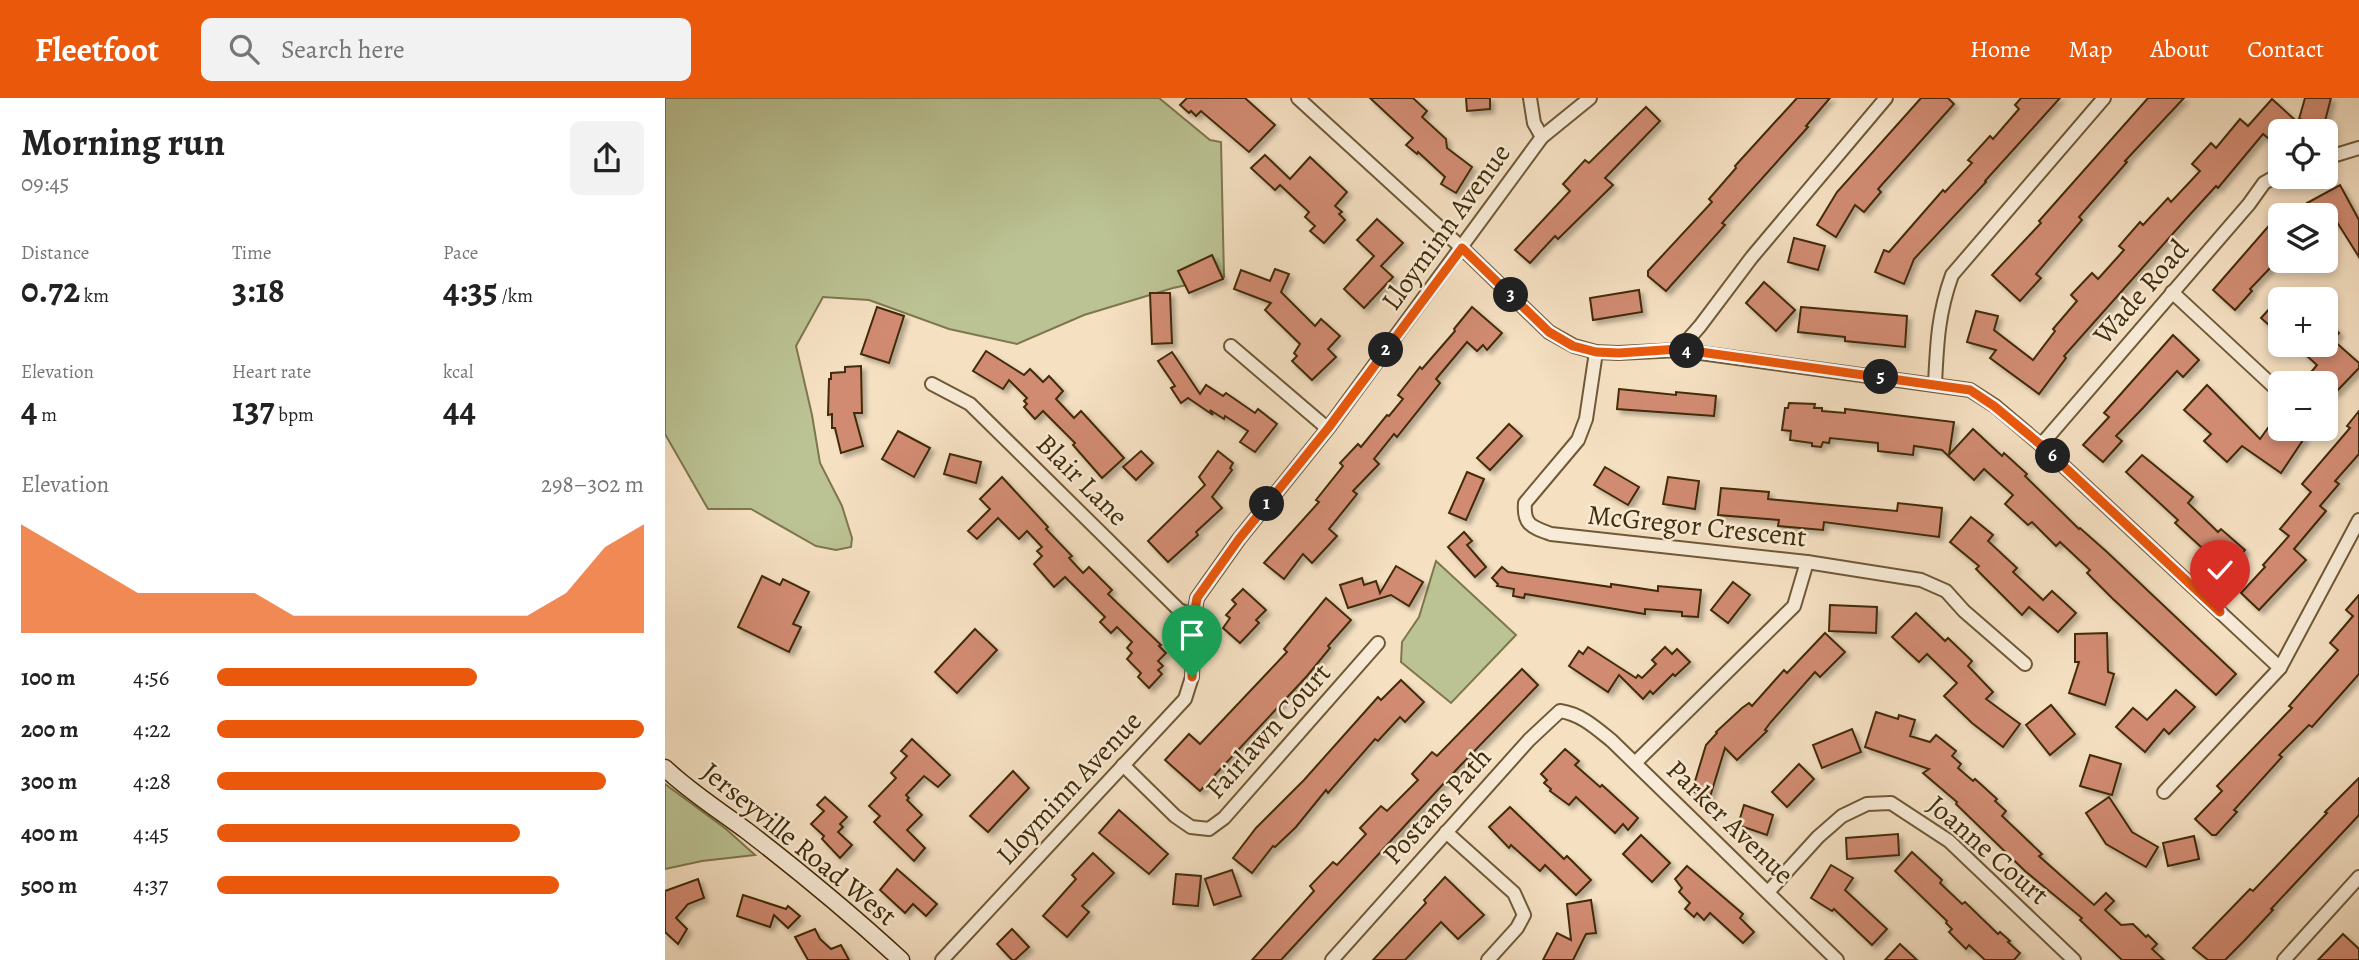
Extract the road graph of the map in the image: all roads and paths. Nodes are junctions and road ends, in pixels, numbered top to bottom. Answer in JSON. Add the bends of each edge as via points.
{"nodes":[{"id":1,"x":1298,"y":98,"type":"edge"},
{"id":2,"x":1530,"y":98,"type":"edge"},
{"id":3,"x":1590,"y":98,"type":"edge"},
{"id":4,"x":1886,"y":98,"type":"edge"},
{"id":5,"x":2104,"y":98,"type":"edge"},
{"id":6,"x":1542,"y":137,"type":"junction"},
{"id":7,"x":2359,"y":148,"type":"edge"},
{"id":8,"x":2338,"y":154,"type":"edge"},
{"id":9,"x":2268,"y":181,"type":"edge"},
{"id":10,"x":1462,"y":248,"type":"junction"},
{"id":11,"x":2172,"y":292,"type":"junction"},
{"id":12,"x":1231,"y":346,"type":"dead end"},
{"id":13,"x":1679,"y":349,"type":"junction"},
{"id":14,"x":1596,"y":352,"type":"junction"},
{"id":15,"x":2268,"y":381,"type":"edge"},
{"id":16,"x":932,"y":384,"type":"dead end"},
{"id":17,"x":1935,"y":384,"type":"junction"},
{"id":18,"x":1327,"y":428,"type":"junction"},
{"id":19,"x":2041,"y":445,"type":"junction"},
{"id":20,"x":2359,"y":520,"type":"edge"},
{"id":21,"x":1807,"y":562,"type":"junction"},
{"id":22,"x":1194,"y":616,"type":"junction"},
{"id":23,"x":1378,"y":643,"type":"dead end"},
{"id":24,"x":2025,"y":664,"type":"dead end"},
{"id":25,"x":2280,"y":668,"type":"junction"},
{"id":26,"x":1588,"y":722,"type":"joint"},
{"id":27,"x":1635,"y":763,"type":"junction"},
{"id":28,"x":1123,"y":765,"type":"junction"},
{"id":29,"x":665,"y":768,"type":"edge"},
{"id":30,"x":2164,"y":792,"type":"dead end"},
{"id":31,"x":1446,"y":832,"type":"junction"},
{"id":32,"x":2359,"y":877,"type":"edge"},
{"id":33,"x":1768,"y":892,"type":"junction"},
{"id":34,"x":901,"y":960,"type":"edge"},
{"id":35,"x":942,"y":960,"type":"edge"},
{"id":36,"x":1332,"y":960,"type":"edge"},
{"id":37,"x":1487,"y":960,"type":"edge"},
{"id":38,"x":1837,"y":960,"type":"edge"},
{"id":39,"x":2074,"y":960,"type":"edge"},
{"id":40,"x":2284,"y":960,"type":"edge"}],
"edges":[{"from":1,"to":10,"type":"street"},
{"from":2,"to":6,"type":"street","via":[[1534,123]]},
{"from":3,"to":6,"type":"street","name":"Lloyminn Avenue"},
{"from":4,"to":13,"type":"street"},
{"from":5,"to":17,"type":"street","via":[[1952,275],[1938,322]]},
{"from":6,"to":10,"type":"street","name":"Lloyminn Avenue"},
{"from":7,"to":8,"type":"street"},
{"from":9,"to":11,"type":"street","name":"Wade Road"},
{"from":10,"to":14,"type":"street","via":[[1549,332]]},
{"from":10,"to":18,"type":"street","name":"Lloyminn Avenue"},
{"from":11,"to":15,"type":"street"},
{"from":11,"to":19,"type":"street","name":"Wade Road"},
{"from":12,"to":18,"type":"street"},
{"from":13,"to":14,"type":"street"},
{"from":13,"to":17,"type":"street"},
{"from":14,"to":21,"type":"street","name":"McGregor Crescent","via":[[1586,419],[1578,440],[1525,503],[1524,514],[1532,527],[1551,534]]},
{"from":16,"to":22,"type":"street","name":"Blair Lane","via":[[970,404],[1179,610]]},
{"from":17,"to":19,"type":"street","via":[[1970,390]]},
{"from":18,"to":22,"type":"street","name":"Lloyminn Avenue","via":[[1197,598]]},
{"from":19,"to":25,"type":"street"},
{"from":20,"to":25,"type":"street"},
{"from":21,"to":24,"type":"street","name":"McGregor Crescent","via":[[1921,580],[1946,591]]},
{"from":21,"to":27,"type":"street","via":[[1794,606]]},
{"from":22,"to":28,"type":"street","name":"Lloyminn Avenue","via":[[1192,677],[1185,699]]},
{"from":23,"to":28,"type":"street","name":"Fairlawn Court","via":[[1224,818],[1209,829],[1191,827],[1175,816]]},
{"from":25,"to":30,"type":"street"},
{"from":26,"to":27,"type":"street","name":"Parker Avenue"},
{"from":26,"to":31,"type":"street","name":"Postans Path","via":[[1560,711]]},
{"from":27,"to":33,"type":"street","name":"Parker Avenue"},
{"from":28,"to":35,"type":"street","name":"Lloyminn Avenue"},
{"from":29,"to":34,"type":"main road","name":"Jerseyville Road West","via":[[845,908]]},
{"from":31,"to":36,"type":"street","name":"Postans Path"},
{"from":31,"to":37,"type":"street","via":[[1514,893],[1524,915]]},
{"from":32,"to":40,"type":"street"},
{"from":33,"to":38,"type":"street","name":"Parker Avenue"},
{"from":33,"to":39,"type":"street","name":"Joanne Court","via":[[1842,816],[1867,804],[1891,803],[1948,841]]}]}
